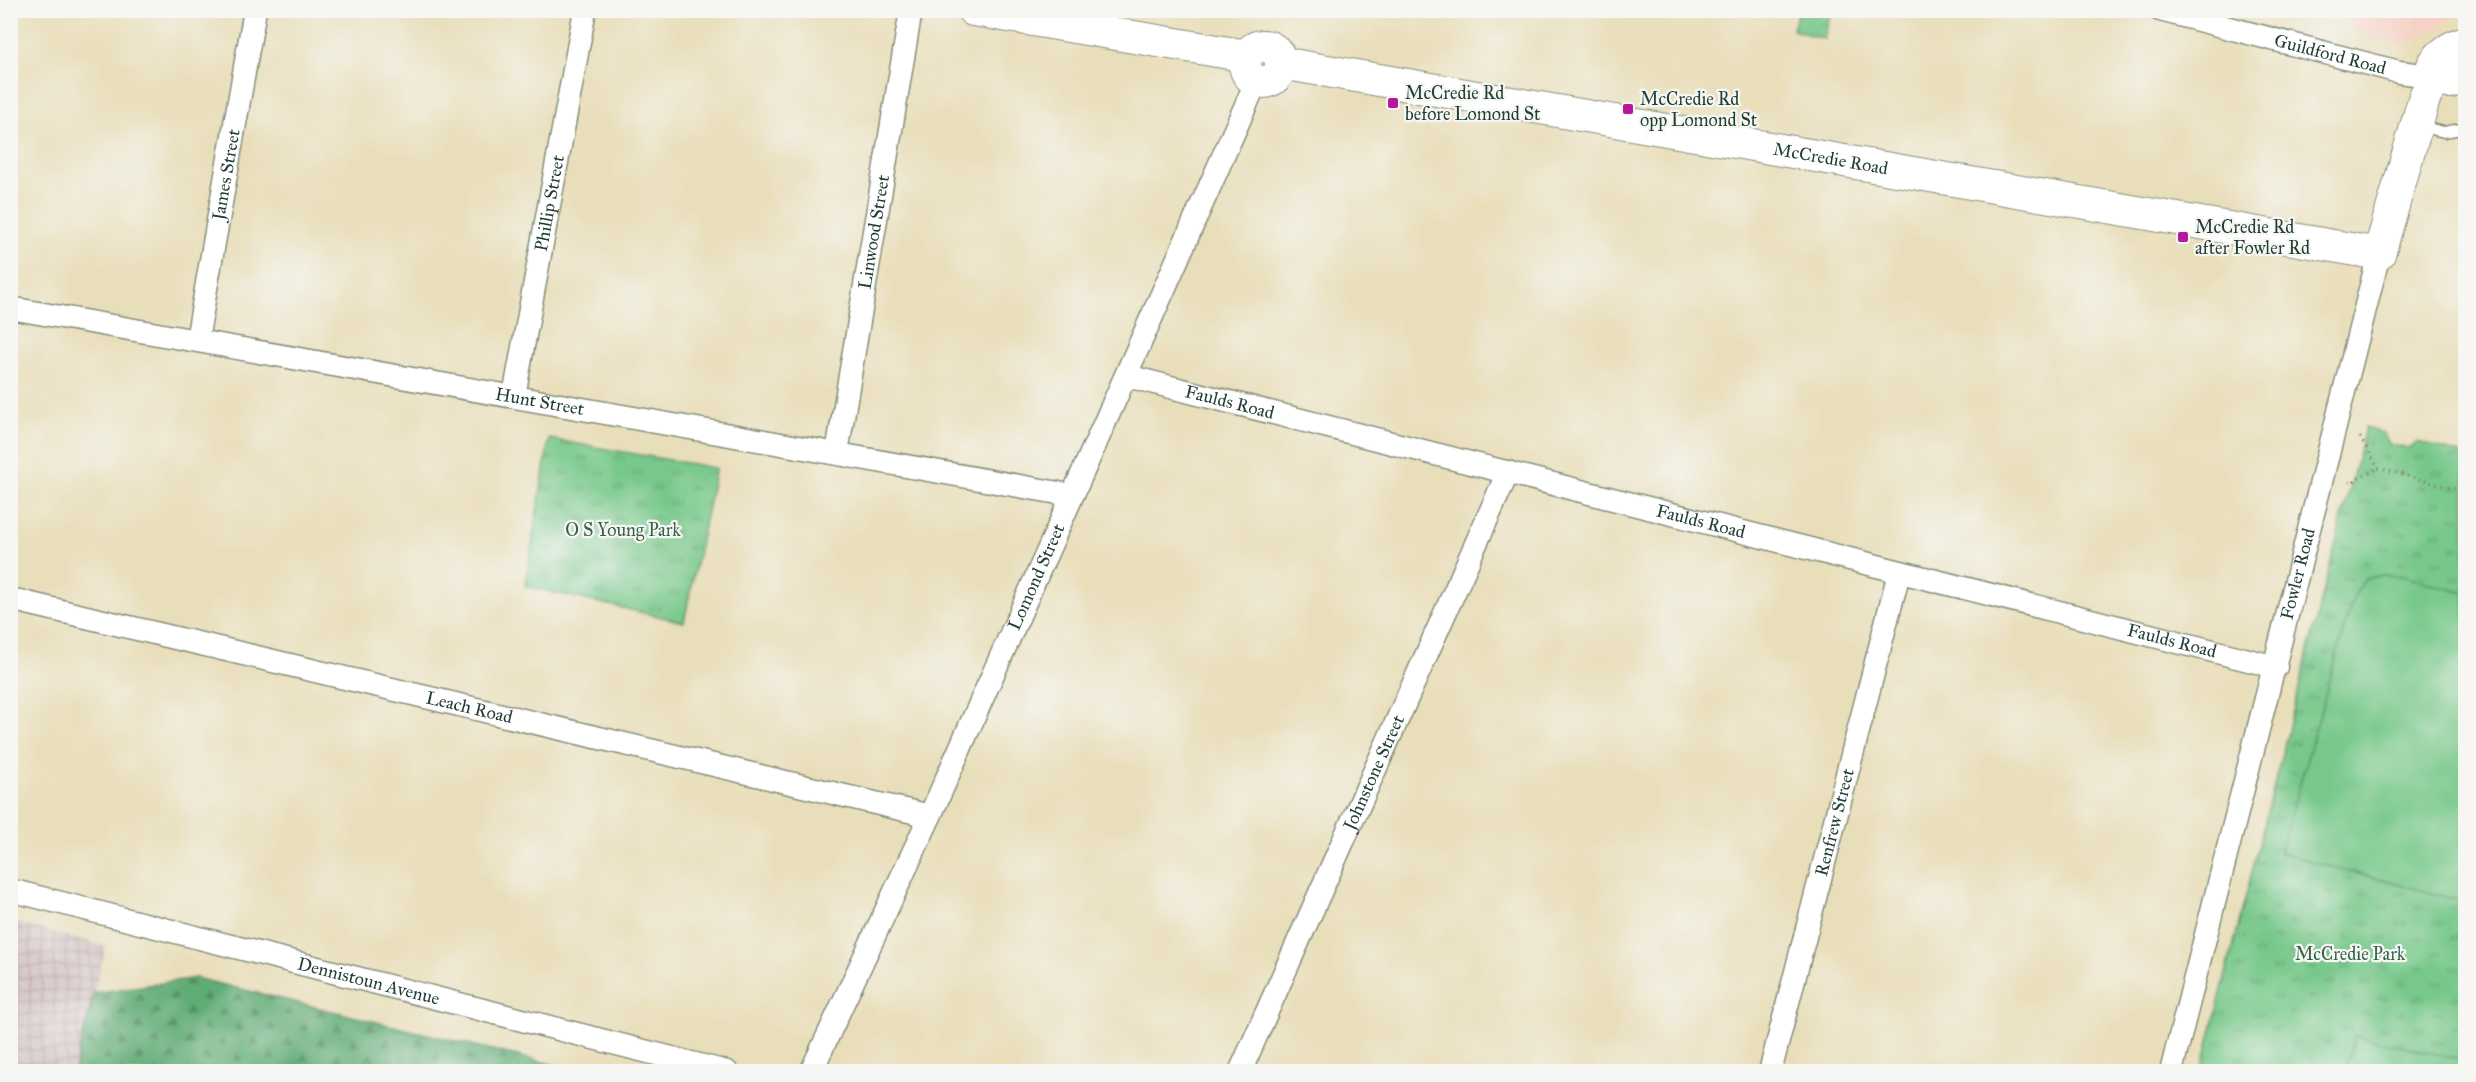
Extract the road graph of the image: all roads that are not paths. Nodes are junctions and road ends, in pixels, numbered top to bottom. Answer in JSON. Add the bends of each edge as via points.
{"nodes":[{"id":1,"x":255,"y":10,"type":"edge"},
{"id":2,"x":585,"y":10,"type":"edge"},
{"id":3,"x":911,"y":10,"type":"edge"},
{"id":4,"x":974,"y":10,"type":"edge"},
{"id":5,"x":2160,"y":10,"type":"edge"},
{"id":6,"x":1007,"y":13,"type":"edge"},
{"id":7,"x":2466,"y":42,"type":"edge"},
{"id":8,"x":1262,"y":66,"type":"junction"},
{"id":9,"x":2444,"y":78,"type":"edge"},
{"id":10,"x":2416,"y":125,"type":"junction"},
{"id":11,"x":2466,"y":128,"type":"edge"},
{"id":12,"x":2379,"y":254,"type":"junction"},
{"id":13,"x":10,"y":308,"type":"edge"},
{"id":14,"x":197,"y":340,"type":"junction"},
{"id":15,"x":1127,"y":376,"type":"junction"},
{"id":16,"x":514,"y":396,"type":"junction"},
{"id":17,"x":837,"y":453,"type":"junction"},
{"id":18,"x":1508,"y":472,"type":"junction"},
{"id":19,"x":1070,"y":495,"type":"junction"},
{"id":20,"x":1899,"y":573,"type":"junction"},
{"id":21,"x":10,"y":599,"type":"edge"},
{"id":22,"x":2276,"y":667,"type":"junction"},
{"id":23,"x":930,"y":816,"type":"junction"},
{"id":24,"x":10,"y":890,"type":"edge"},
{"id":25,"x":728,"y":1071,"type":"edge"},
{"id":26,"x":811,"y":1071,"type":"edge"},
{"id":27,"x":1240,"y":1071,"type":"edge"},
{"id":28,"x":1770,"y":1071,"type":"edge"},
{"id":29,"x":2171,"y":1071,"type":"edge"}],
"edges":[{"from":1,"to":14,"type":"street","name":"James Street"},
{"from":2,"to":16,"type":"street","name":"Phillip Street"},
{"from":3,"to":17,"type":"street","name":"Linwood Street"},
{"from":4,"to":6,"type":"main road","name":"McCredie Road"},
{"from":5,"to":9,"type":"street","name":"Guildford Road","via":[[2399,72]]},
{"from":6,"to":8,"type":"main road","name":"McCredie Road"},
{"from":7,"to":9,"type":"main road","name":"Fowler Road","via":[[2433,65]]},
{"from":8,"to":12,"type":"main road","name":"McCredie Road"},
{"from":8,"to":15,"type":"street","name":"Lomond Street"},
{"from":9,"to":10,"type":"main road","name":"Fowler Road","via":[[2425,96]]},
{"from":10,"to":11,"type":"lane","via":[[2444,132]]},
{"from":10,"to":12,"type":"main road","name":"Fowler Road"},
{"from":12,"to":22,"type":"street","name":"Fowler Road"},
{"from":13,"to":14,"type":"street","name":"Hunt Street"},
{"from":14,"to":16,"type":"street","name":"Hunt Street"},
{"from":15,"to":18,"type":"street","name":"Faulds Road"},
{"from":15,"to":19,"type":"street","name":"Lomond Street"},
{"from":16,"to":17,"type":"street","name":"Hunt Street"},
{"from":17,"to":19,"type":"street","name":"Hunt Street"},
{"from":18,"to":20,"type":"street","name":"Faulds Road"},
{"from":18,"to":27,"type":"street","name":"Johnstone Street"},
{"from":19,"to":23,"type":"street","name":"Lomond Street"},
{"from":20,"to":22,"type":"street","name":"Faulds Road"},
{"from":20,"to":28,"type":"street","name":"Renfrew Street"},
{"from":21,"to":23,"type":"street","name":"Leach Road"},
{"from":22,"to":29,"type":"street","name":"Fowler Road"},
{"from":23,"to":26,"type":"street","name":"Lomond Street"},
{"from":24,"to":25,"type":"street","name":"Dennistoun Avenue"}]}
